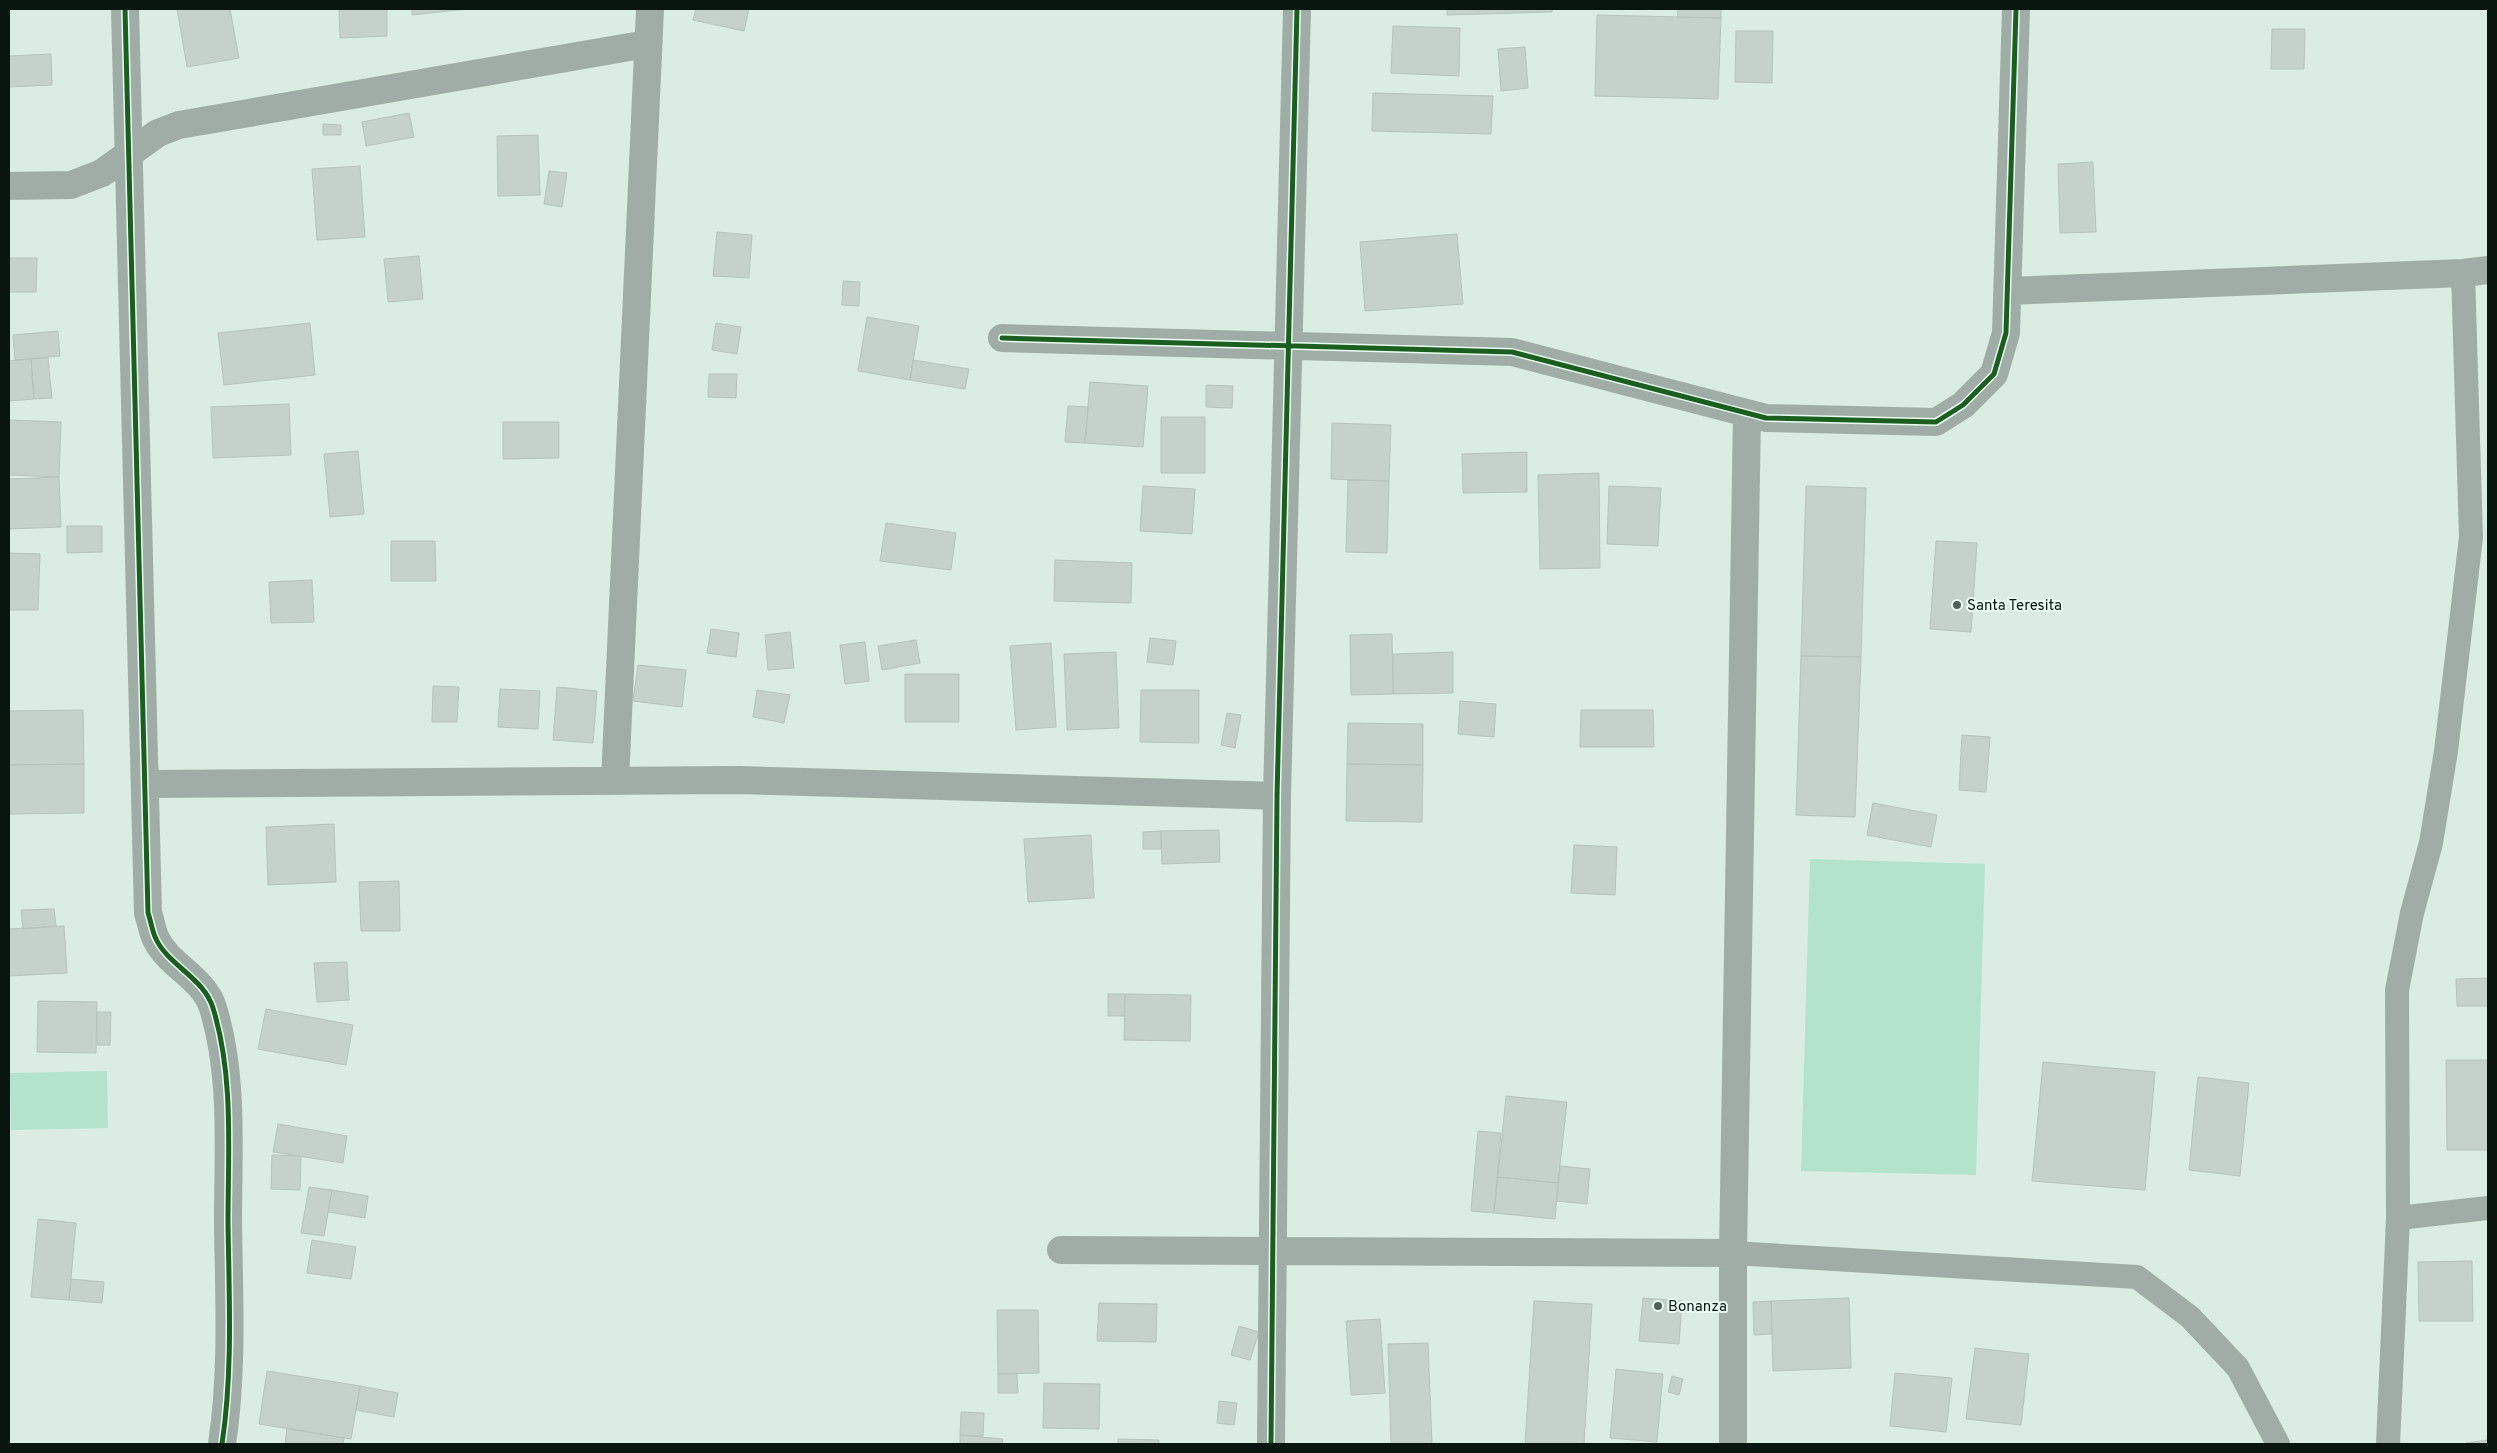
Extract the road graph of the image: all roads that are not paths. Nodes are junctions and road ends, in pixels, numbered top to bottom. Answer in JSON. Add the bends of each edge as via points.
{"nodes":[{"id":1,"x":125,"y":9,"type":"edge"},
{"id":2,"x":650,"y":9,"type":"edge"},
{"id":3,"x":1297,"y":9,"type":"edge"},
{"id":4,"x":2016,"y":9,"type":"edge"},
{"id":5,"x":647,"y":44,"type":"junction"},
{"id":6,"x":128,"y":156,"type":"junction"},
{"id":7,"x":9,"y":186,"type":"edge"},
{"id":8,"x":2476,"y":271,"type":"edge"},
{"id":9,"x":2009,"y":291,"type":"junction"},
{"id":10,"x":1002,"y":338,"type":"dead end"},
{"id":11,"x":1288,"y":347,"type":"junction"},
{"id":12,"x":1747,"y":414,"type":"junction"},
{"id":13,"x":615,"y":781,"type":"junction"},
{"id":14,"x":146,"y":784,"type":"junction"},
{"id":15,"x":1277,"y":796,"type":"junction"},
{"id":16,"x":2488,"y":1208,"type":"edge"},
{"id":17,"x":2398,"y":1218,"type":"junction"},
{"id":18,"x":1061,"y":1250,"type":"dead end"},
{"id":19,"x":1273,"y":1250,"type":"junction"},
{"id":20,"x":1733,"y":1253,"type":"junction"},
{"id":21,"x":222,"y":1444,"type":"edge"},
{"id":22,"x":1270,"y":1444,"type":"edge"},
{"id":23,"x":1733,"y":1444,"type":"edge"},
{"id":24,"x":2278,"y":1444,"type":"edge"},
{"id":25,"x":2388,"y":1444,"type":"edge"}],
"edges":[{"from":1,"to":6,"type":"street"},
{"from":2,"to":5,"type":"street"},
{"from":3,"to":11,"type":"street"},
{"from":4,"to":9,"type":"street"},
{"from":5,"to":6,"type":"street","via":[[179,125],[158,133]]},
{"from":5,"to":13,"type":"street"},
{"from":6,"to":7,"type":"street","via":[[102,174],[71,185]]},
{"from":6,"to":14,"type":"street"},
{"from":8,"to":9,"type":"street"},
{"from":8,"to":17,"type":"lane","via":[[2471,537],[2446,751],[2431,844],[2412,912],[2397,990]]},
{"from":9,"to":12,"type":"street","via":[[2006,333],[1994,374],[1963,405],[1936,422],[1766,418]]},
{"from":10,"to":11,"type":"street"},
{"from":11,"to":12,"type":"street","via":[[1512,352]]},
{"from":11,"to":15,"type":"street"},
{"from":12,"to":20,"type":"street"},
{"from":13,"to":14,"type":"street"},
{"from":13,"to":15,"type":"street","via":[[740,780]]},
{"from":14,"to":21,"type":"street","via":[[148,913],[156,939],[171,959],[198,983],[212,1006],[227,1092],[229,1358]]},
{"from":15,"to":19,"type":"street"},
{"from":16,"to":17,"type":"lane"},
{"from":17,"to":25,"type":"lane"},
{"from":18,"to":19,"type":"street"},
{"from":19,"to":20,"type":"street"},
{"from":19,"to":22,"type":"street"},
{"from":20,"to":23,"type":"street"},
{"from":20,"to":24,"type":"lane","via":[[2137,1277],[2190,1317],[2238,1368]]}]}
